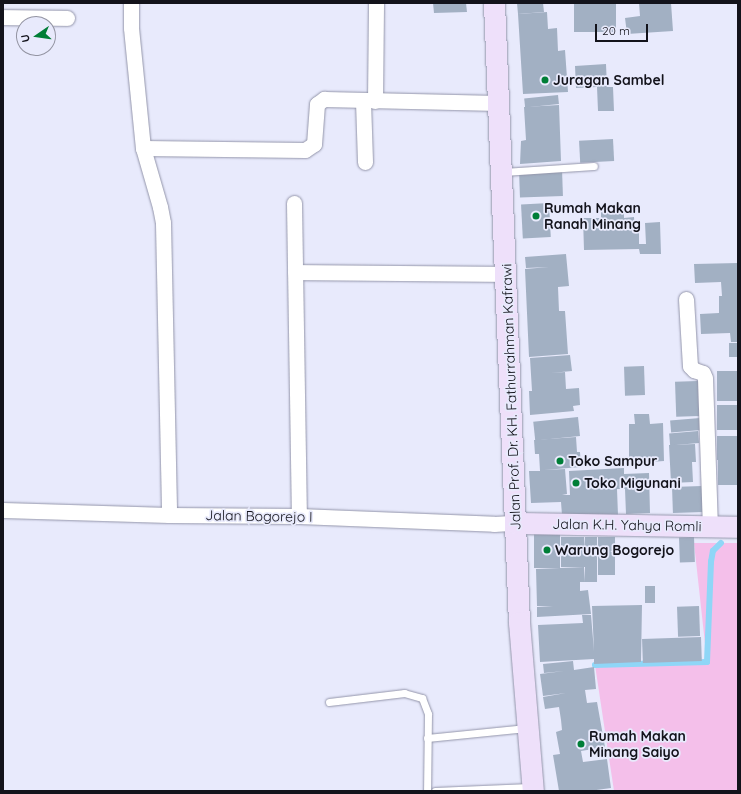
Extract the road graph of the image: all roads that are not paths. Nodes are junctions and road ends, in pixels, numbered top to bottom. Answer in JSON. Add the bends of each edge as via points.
{"nodes":[{"id":1,"x":131,"y":3,"type":"edge"},
{"id":2,"x":376,"y":3,"type":"edge"},
{"id":3,"x":494,"y":3,"type":"edge"},
{"id":4,"x":3,"y":17,"type":"edge"},
{"id":5,"x":67,"y":18,"type":"dead end"},
{"id":6,"x":369,"y":101,"type":"junction"},
{"id":7,"x":498,"y":103,"type":"junction"},
{"id":8,"x":143,"y":148,"type":"junction"},
{"id":9,"x":365,"y":162,"type":"dead end"},
{"id":10,"x":594,"y":166,"type":"dead end"},
{"id":11,"x":501,"y":172,"type":"junction"},
{"id":12,"x":294,"y":203,"type":"dead end"},
{"id":13,"x":295,"y":272,"type":"junction"},
{"id":14,"x":505,"y":274,"type":"junction"},
{"id":15,"x":686,"y":299,"type":"dead end"},
{"id":16,"x":3,"y":510,"type":"edge"},
{"id":17,"x":169,"y":515,"type":"junction"},
{"id":18,"x":299,"y":516,"type":"junction"},
{"id":19,"x":516,"y":523,"type":"junction"},
{"id":20,"x":710,"y":526,"type":"junction"},
{"id":21,"x":738,"y":526,"type":"edge"},
{"id":22,"x":329,"y":702,"type":"dead end"},
{"id":23,"x":528,"y":728,"type":"junction"},
{"id":24,"x":427,"y":738,"type":"junction"},
{"id":25,"x":533,"y":789,"type":"edge"},
{"id":26,"x":427,"y":791,"type":"edge"},
{"id":27,"x":435,"y":791,"type":"edge"}],
"edges":[{"from":1,"to":8,"type":"street","via":[[131,28]]},
{"from":2,"to":6,"type":"street"},
{"from":3,"to":7,"type":"main road","name":"Jalan Prof. Dr. KH. Fathurrahman Kafrawi"},
{"from":4,"to":5,"type":"street"},
{"from":6,"to":7,"type":"street"},
{"from":6,"to":8,"type":"street","via":[[320,101],[317,104],[314,144],[305,150]]},
{"from":6,"to":9,"type":"street"},
{"from":7,"to":11,"type":"main road","name":"Jalan Prof. Dr. KH. Fathurrahman Kafrawi"},
{"from":8,"to":17,"type":"street","via":[[163,224]]},
{"from":10,"to":11,"type":"lane"},
{"from":11,"to":14,"type":"main road","name":"Jalan Prof. Dr. KH. Fathurrahman Kafrawi"},
{"from":12,"to":13,"type":"street"},
{"from":13,"to":14,"type":"street"},
{"from":13,"to":18,"type":"street"},
{"from":14,"to":19,"type":"main road","name":"Jalan Prof. Dr. KH. Fathurrahman Kafrawi"},
{"from":15,"to":20,"type":"street","via":[[690,366],[703,373],[705,378]]},
{"from":16,"to":17,"type":"street","name":"Jalan Bogorejo I"},
{"from":17,"to":18,"type":"street","name":"Jalan Bogorejo I"},
{"from":18,"to":19,"type":"street","name":"Jalan Bogorejo I"},
{"from":19,"to":20,"type":"main road","name":"Jalan K.H. Yahya Romli"},
{"from":19,"to":23,"type":"main road","name":"Jalan Prof. Dr. KH. Fathurrahman Kafrawi","via":[[519,622]]},
{"from":20,"to":21,"type":"main road","name":"Jalan K.H. Yahya Romli"},
{"from":22,"to":24,"type":"lane","via":[[404,693],[418,696],[422,698],[428,714]]},
{"from":23,"to":24,"type":"lane"},
{"from":23,"to":25,"type":"main road","name":"Jalan Prof. Dr. KH. Fathurrahman Kafrawi"},
{"from":24,"to":26,"type":"lane"},
{"from":25,"to":27,"type":"lane"}]}
